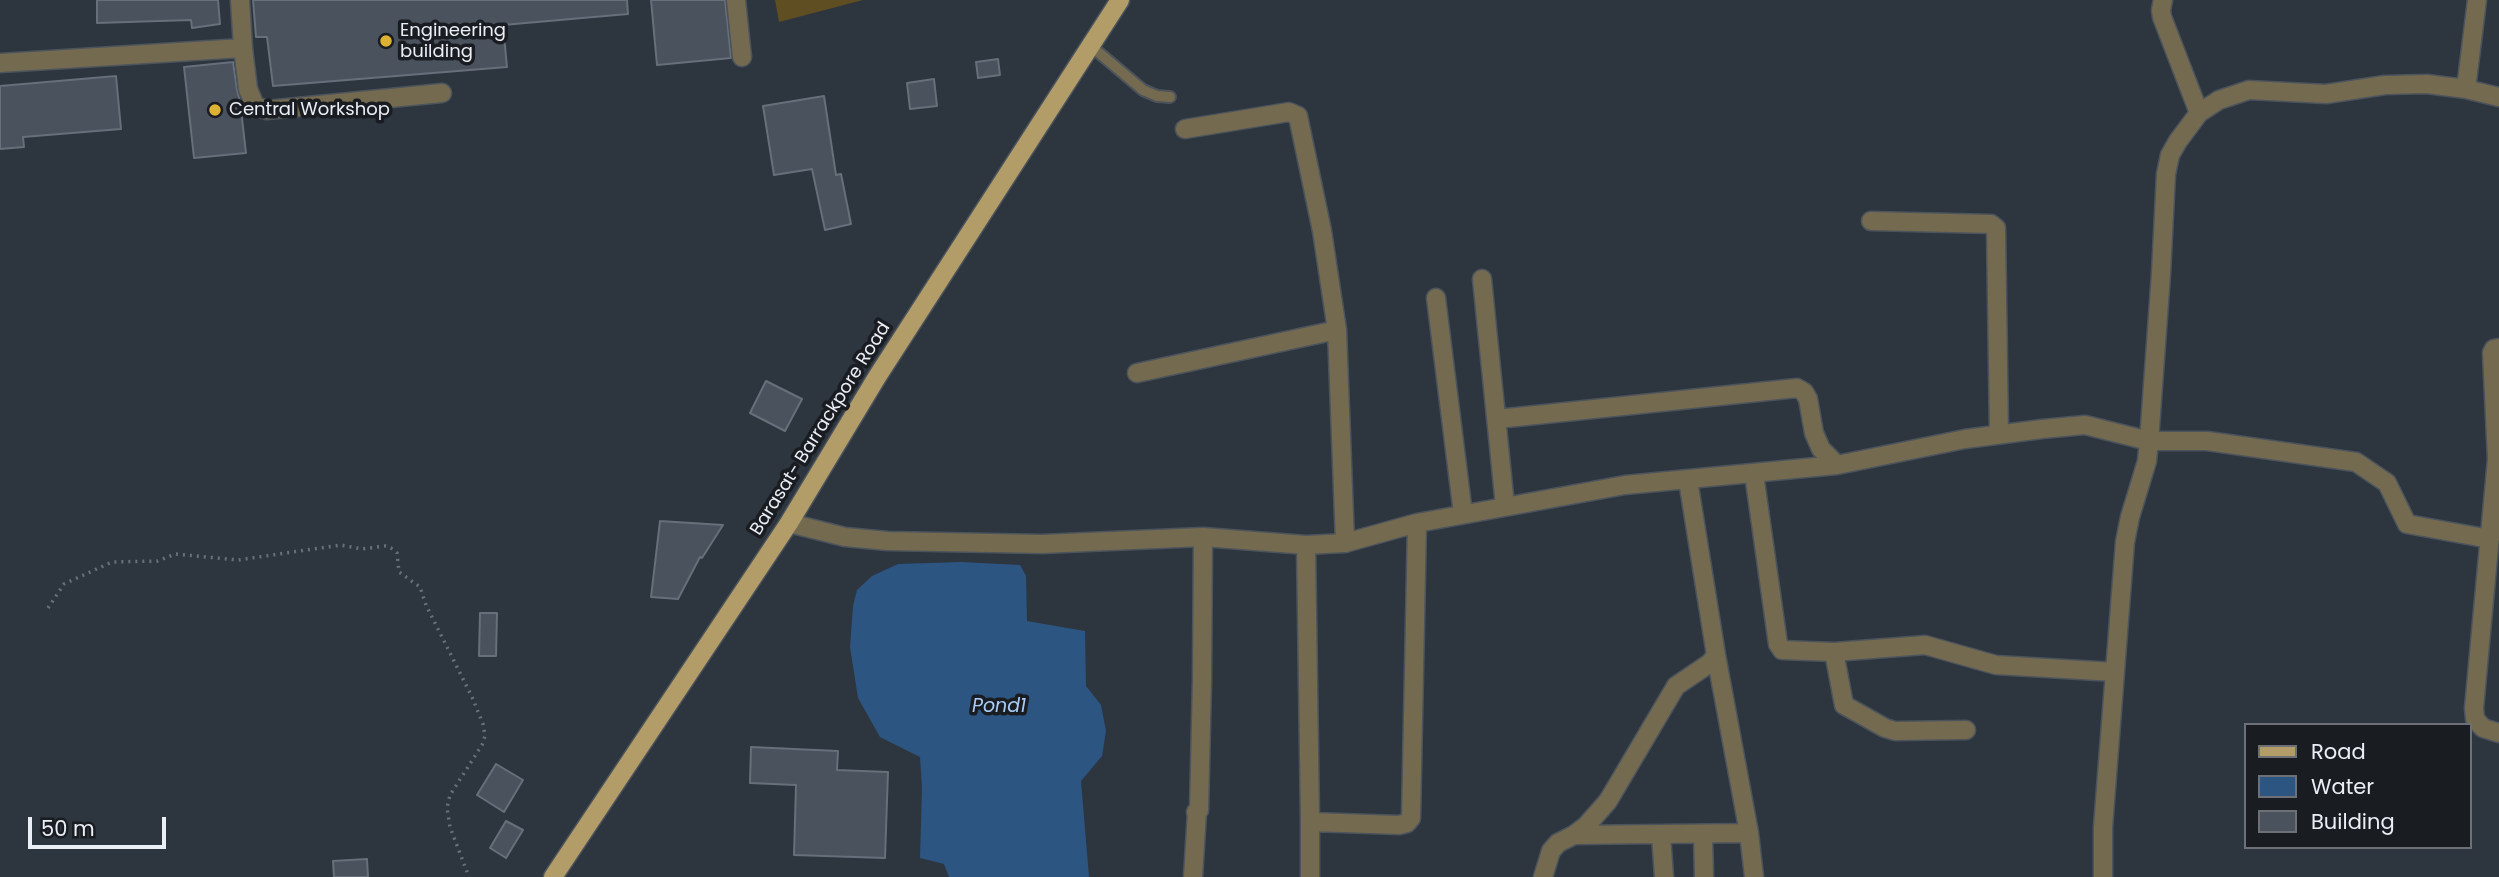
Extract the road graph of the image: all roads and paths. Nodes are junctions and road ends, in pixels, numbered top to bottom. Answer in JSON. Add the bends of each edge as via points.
{"nodes":[{"id":1,"x":240,"y":0,"type":"edge"},
{"id":2,"x":736,"y":0,"type":"edge"},
{"id":3,"x":1120,"y":0,"type":"edge"},
{"id":4,"x":2163,"y":0,"type":"edge"},
{"id":5,"x":2477,"y":0,"type":"edge"},
{"id":6,"x":1091,"y":47,"type":"junction"},
{"id":7,"x":243,"y":48,"type":"junction"},
{"id":8,"x":742,"y":57,"type":"dead end"},
{"id":9,"x":0,"y":63,"type":"edge"},
{"id":10,"x":2466,"y":89,"type":"junction"},
{"id":11,"x":442,"y":93,"type":"dead end"},
{"id":12,"x":1170,"y":97,"type":"dead end"},
{"id":13,"x":2499,"y":97,"type":"edge"},
{"id":14,"x":2199,"y":113,"type":"junction"},
{"id":15,"x":1185,"y":129,"type":"dead end"},
{"id":16,"x":1871,"y":221,"type":"dead end"},
{"id":17,"x":1482,"y":279,"type":"dead end"},
{"id":18,"x":1436,"y":298,"type":"dead end"},
{"id":19,"x":1337,"y":330,"type":"junction"},
{"id":20,"x":2499,"y":348,"type":"edge"},
{"id":21,"x":1137,"y":373,"type":"dead end"},
{"id":22,"x":1497,"y":419,"type":"junction"},
{"id":23,"x":1998,"y":434,"type":"junction"},
{"id":24,"x":2150,"y":441,"type":"junction"},
{"id":25,"x":1837,"y":465,"type":"junction"},
{"id":26,"x":1754,"y":474,"type":"junction"},
{"id":27,"x":1688,"y":480,"type":"junction"},
{"id":28,"x":1505,"y":506,"type":"junction"},
{"id":29,"x":1463,"y":514,"type":"junction"},
{"id":30,"x":789,"y":523,"type":"junction"},
{"id":31,"x":1417,"y":523,"type":"junction"},
{"id":32,"x":1203,"y":537,"type":"junction"},
{"id":33,"x":2490,"y":539,"type":"junction"},
{"id":34,"x":1345,"y":543,"type":"junction"},
{"id":35,"x":1306,"y":545,"type":"junction"},
{"id":36,"x":48,"y":608,"type":"dead end"},
{"id":37,"x":1834,"y":652,"type":"junction"},
{"id":38,"x":1716,"y":654,"type":"junction"},
{"id":39,"x":2115,"y":672,"type":"junction"},
{"id":40,"x":1966,"y":730,"type":"dead end"},
{"id":41,"x":2499,"y":733,"type":"edge"},
{"id":42,"x":1310,"y":820,"type":"junction"},
{"id":43,"x":1749,"y":833,"type":"junction"},
{"id":44,"x":1574,"y":835,"type":"junction"},
{"id":45,"x":1661,"y":835,"type":"junction"},
{"id":46,"x":1703,"y":835,"type":"junction"},
{"id":47,"x":469,"y":877,"type":"edge"},
{"id":48,"x":553,"y":877,"type":"edge"},
{"id":49,"x":1193,"y":877,"type":"edge"},
{"id":50,"x":1310,"y":877,"type":"edge"},
{"id":51,"x":1543,"y":877,"type":"edge"},
{"id":52,"x":1664,"y":877,"type":"edge"},
{"id":53,"x":1704,"y":877,"type":"edge"},
{"id":54,"x":1754,"y":877,"type":"edge"},
{"id":55,"x":2103,"y":877,"type":"edge"}],
"edges":[{"from":1,"to":7,"type":"street"},
{"from":2,"to":8,"type":"street"},
{"from":3,"to":6,"type":"main road","name":"Barasat- Barrackpore Road"},
{"from":4,"to":14,"type":"street","via":[[2162,17]]},
{"from":5,"to":10,"type":"street"},
{"from":6,"to":12,"type":"lane","via":[[1143,90]]},
{"from":6,"to":30,"type":"main road","name":"Barasat- Barrackpore Road","via":[[877,377]]},
{"from":7,"to":9,"type":"street"},
{"from":7,"to":11,"type":"street","via":[[250,98],[267,110]]},
{"from":10,"to":13,"type":"street"},
{"from":10,"to":14,"type":"street","via":[[2427,84],[2326,94],[2249,90]]},
{"from":14,"to":24,"type":"street","via":[[2178,141],[2166,174]]},
{"from":15,"to":19,"type":"street","via":[[1289,112],[1298,116]]},
{"from":16,"to":23,"type":"street","via":[[1991,224],[1996,228]]},
{"from":17,"to":22,"type":"street"},
{"from":18,"to":29,"type":"street"},
{"from":19,"to":21,"type":"street"},
{"from":19,"to":34,"type":"street"},
{"from":20,"to":33,"type":"street","via":[[2492,353],[2498,446]]},
{"from":22,"to":25,"type":"street","via":[[1797,388],[1808,399],[1821,449]]},
{"from":22,"to":28,"type":"street"},
{"from":23,"to":24,"type":"street","via":[[2085,425]]},
{"from":23,"to":25,"type":"street"},
{"from":24,"to":33,"type":"street","via":[[2207,441],[2356,462],[2387,483],[2407,524]]},
{"from":24,"to":39,"type":"street","via":[[2125,542]]},
{"from":25,"to":26,"type":"street"},
{"from":26,"to":27,"type":"street"},
{"from":26,"to":37,"type":"street","via":[[1778,644],[1782,650]]},
{"from":27,"to":28,"type":"street","via":[[1625,485]]},
{"from":27,"to":38,"type":"street"},
{"from":28,"to":29,"type":"street"},
{"from":29,"to":31,"type":"street"},
{"from":30,"to":32,"type":"street","via":[[845,537],[888,541],[1042,544]]},
{"from":30,"to":48,"type":"main road","name":"Barasat- Barrackpore Road"},
{"from":31,"to":34,"type":"street"},
{"from":31,"to":42,"type":"street","via":[[1411,818],[1399,825]]},
{"from":32,"to":35,"type":"street"},
{"from":32,"to":49,"type":"street"},
{"from":33,"to":41,"type":"street","via":[[2474,708],[2475,719],[2483,728]]},
{"from":34,"to":35,"type":"street"},
{"from":35,"to":42,"type":"street"},
{"from":36,"to":47,"type":"path","via":[[64,584],[112,562],[158,561],[175,554],[238,560],[341,545],[391,548],[397,553],[399,572],[420,587],[483,724],[482,745],[450,795],[447,808]]},
{"from":37,"to":39,"type":"street","via":[[1925,645],[1996,664]]},
{"from":37,"to":40,"type":"street","via":[[1841,699],[1849,709],[1895,730]]},
{"from":38,"to":43,"type":"street"},
{"from":38,"to":44,"type":"street","via":[[1676,686],[1613,794]]},
{"from":39,"to":55,"type":"street"},
{"from":42,"to":50,"type":"street"},
{"from":43,"to":46,"type":"street"},
{"from":43,"to":54,"type":"street"},
{"from":44,"to":45,"type":"street"},
{"from":44,"to":51,"type":"street","via":[[1551,851]]},
{"from":45,"to":46,"type":"street"},
{"from":45,"to":52,"type":"street"},
{"from":46,"to":53,"type":"street"}]}
